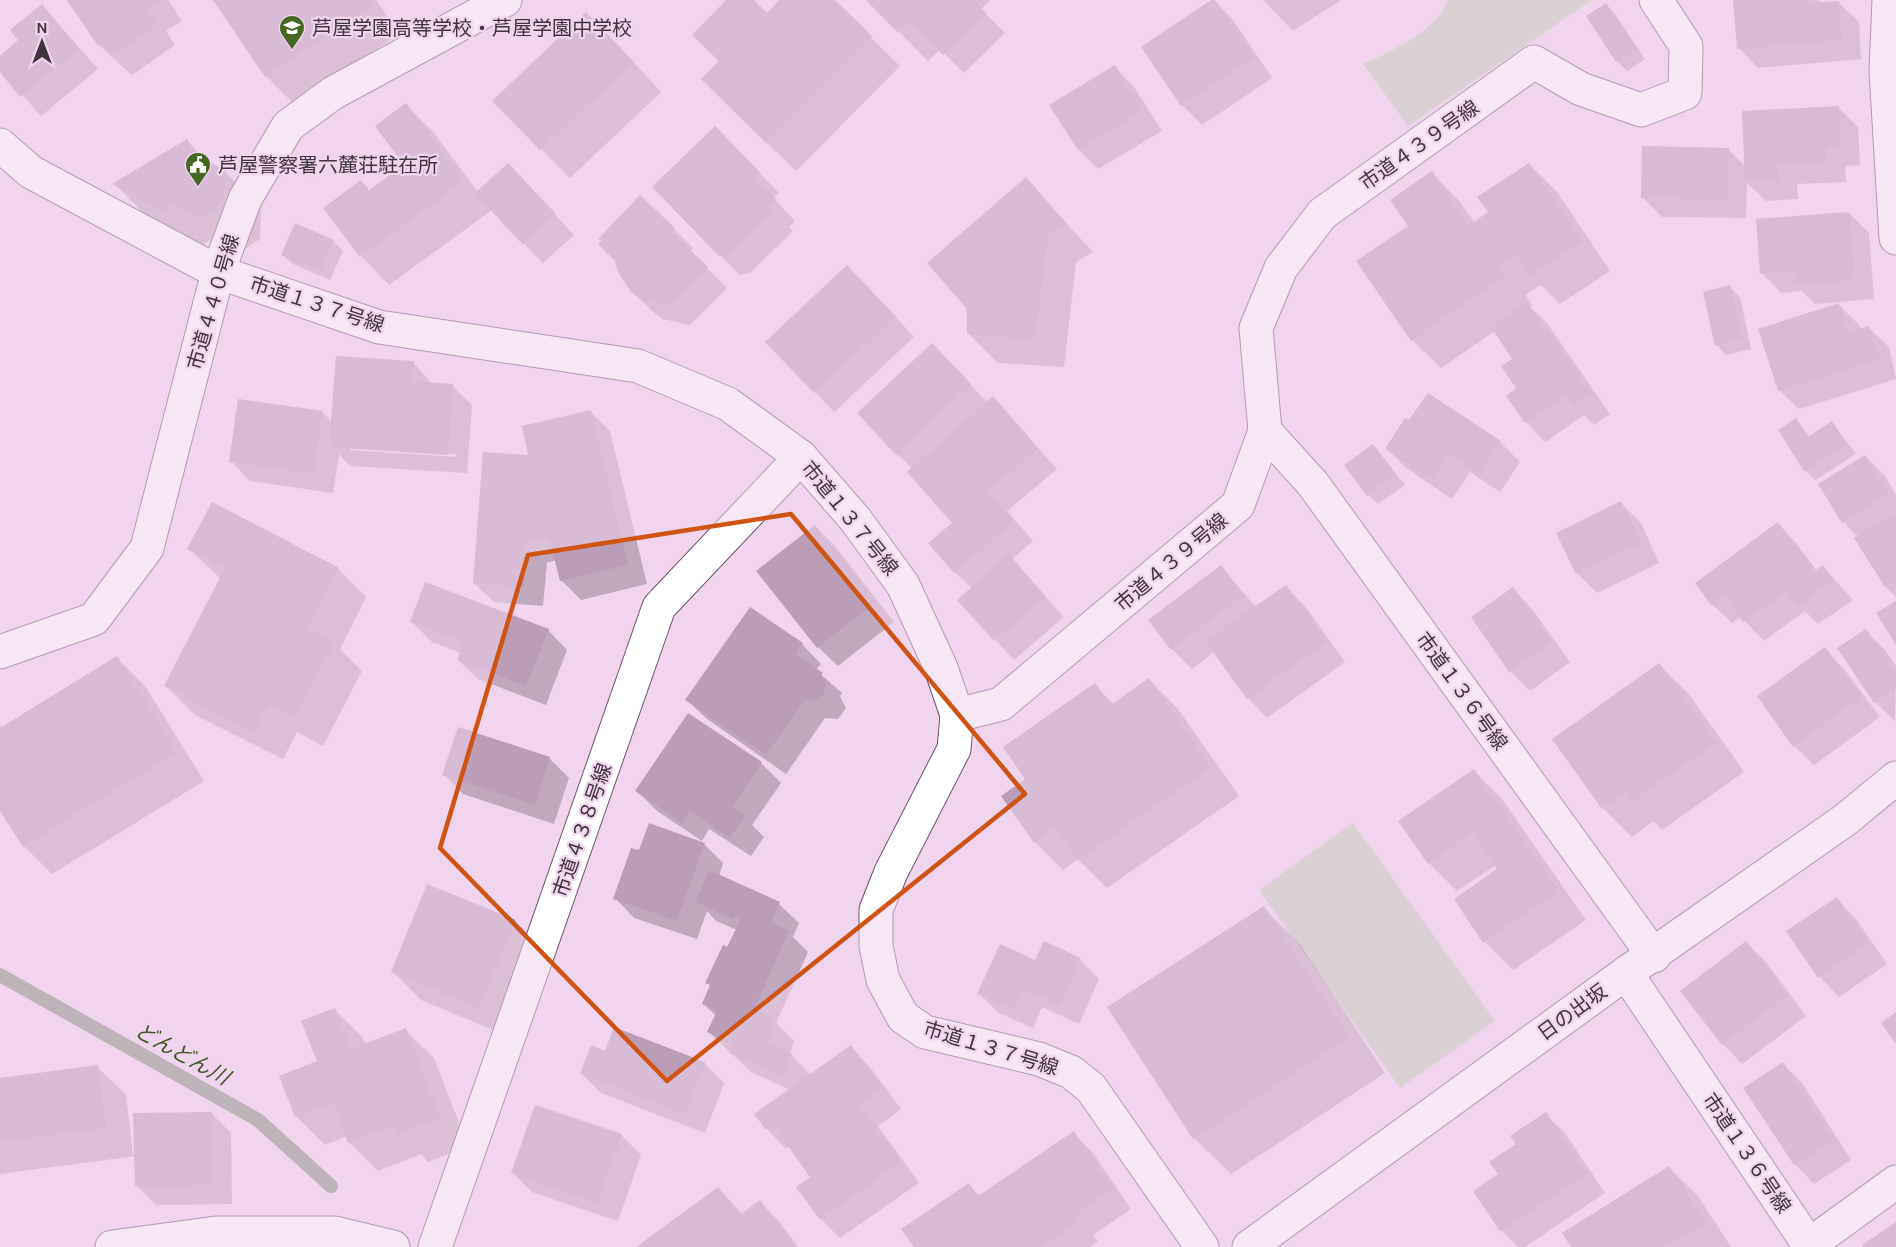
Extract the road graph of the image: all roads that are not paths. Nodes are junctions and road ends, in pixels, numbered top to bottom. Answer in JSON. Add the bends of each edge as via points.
{"nodes":[{"id":1,"x":505,"y":0,"type":"edge"},
{"id":2,"x":1656,"y":0,"type":"edge"},
{"id":3,"x":1890,"y":0,"type":"edge"},
{"id":4,"x":1896,"y":3,"type":"edge"},
{"id":5,"x":0,"y":145,"type":"edge"},
{"id":6,"x":1896,"y":238,"type":"edge"},
{"id":7,"x":218,"y":272,"type":"junction"},
{"id":8,"x":1265,"y":431,"type":"junction"},
{"id":9,"x":801,"y":457,"type":"junction"},
{"id":10,"x":0,"y":652,"type":"edge"},
{"id":11,"x":957,"y":715,"type":"junction"},
{"id":12,"x":1896,"y":778,"type":"edge"},
{"id":13,"x":1654,"y":956,"type":"junction"},
{"id":14,"x":1626,"y":973,"type":"junction"},
{"id":15,"x":1896,"y":1182,"type":"edge"},
{"id":16,"x":112,"y":1247,"type":"edge"},
{"id":17,"x":393,"y":1247,"type":"edge"},
{"id":18,"x":435,"y":1247,"type":"edge"},
{"id":19,"x":1202,"y":1247,"type":"edge"},
{"id":20,"x":1250,"y":1247,"type":"edge"}],
"edges":[{"from":1,"to":7,"type":"street","name":"市道４４０号線","via":[[333,93],[288,126],[245,199]]},
{"from":2,"to":8,"type":"street","name":"市道４３９号線","via":[[1686,46],[1685,93],[1641,110],[1581,89],[1534,62],[1322,214],[1281,268],[1256,328]]},
{"from":3,"to":4,"type":"street"},
{"from":3,"to":6,"type":"street","via":[[1886,71]]},
{"from":5,"to":7,"type":"street","name":"市道１３７号線","via":[[31,172]]},
{"from":7,"to":9,"type":"street","name":"市道１３７号線","via":[[379,327],[638,366],[728,404]]},
{"from":7,"to":10,"type":"street","name":"市道４４０号線","via":[[147,548],[94,619]]},
{"from":8,"to":11,"type":"street","name":"市道４３９号線","via":[[1238,505],[1001,704]]},
{"from":8,"to":13,"type":"street","name":"市道１３６号線","via":[[1313,484]]},
{"from":9,"to":11,"type":"street","name":"市道１３７号線","via":[[855,519],[903,585],[941,668]]},
{"from":9,"to":18,"type":"street","name":"市道４３８号線","via":[[659,607]]},
{"from":11,"to":19,"type":"street","name":"市道１３７号線","via":[[954,750],[891,872],[876,910],[876,946],[883,980],[903,1017],[925,1032],[1039,1059],[1071,1072],[1090,1088]]},
{"from":12,"to":13,"type":"street","name":"日の出坂","via":[[1845,820]]},
{"from":13,"to":14,"type":"street","name":"日の出坂"},
{"from":14,"to":15,"type":"street","name":"市道１３６号線","via":[[1809,1245]]},
{"from":14,"to":20,"type":"street","name":"日の出坂"},
{"from":16,"to":17,"type":"street","via":[[216,1233],[335,1233]]}]}
